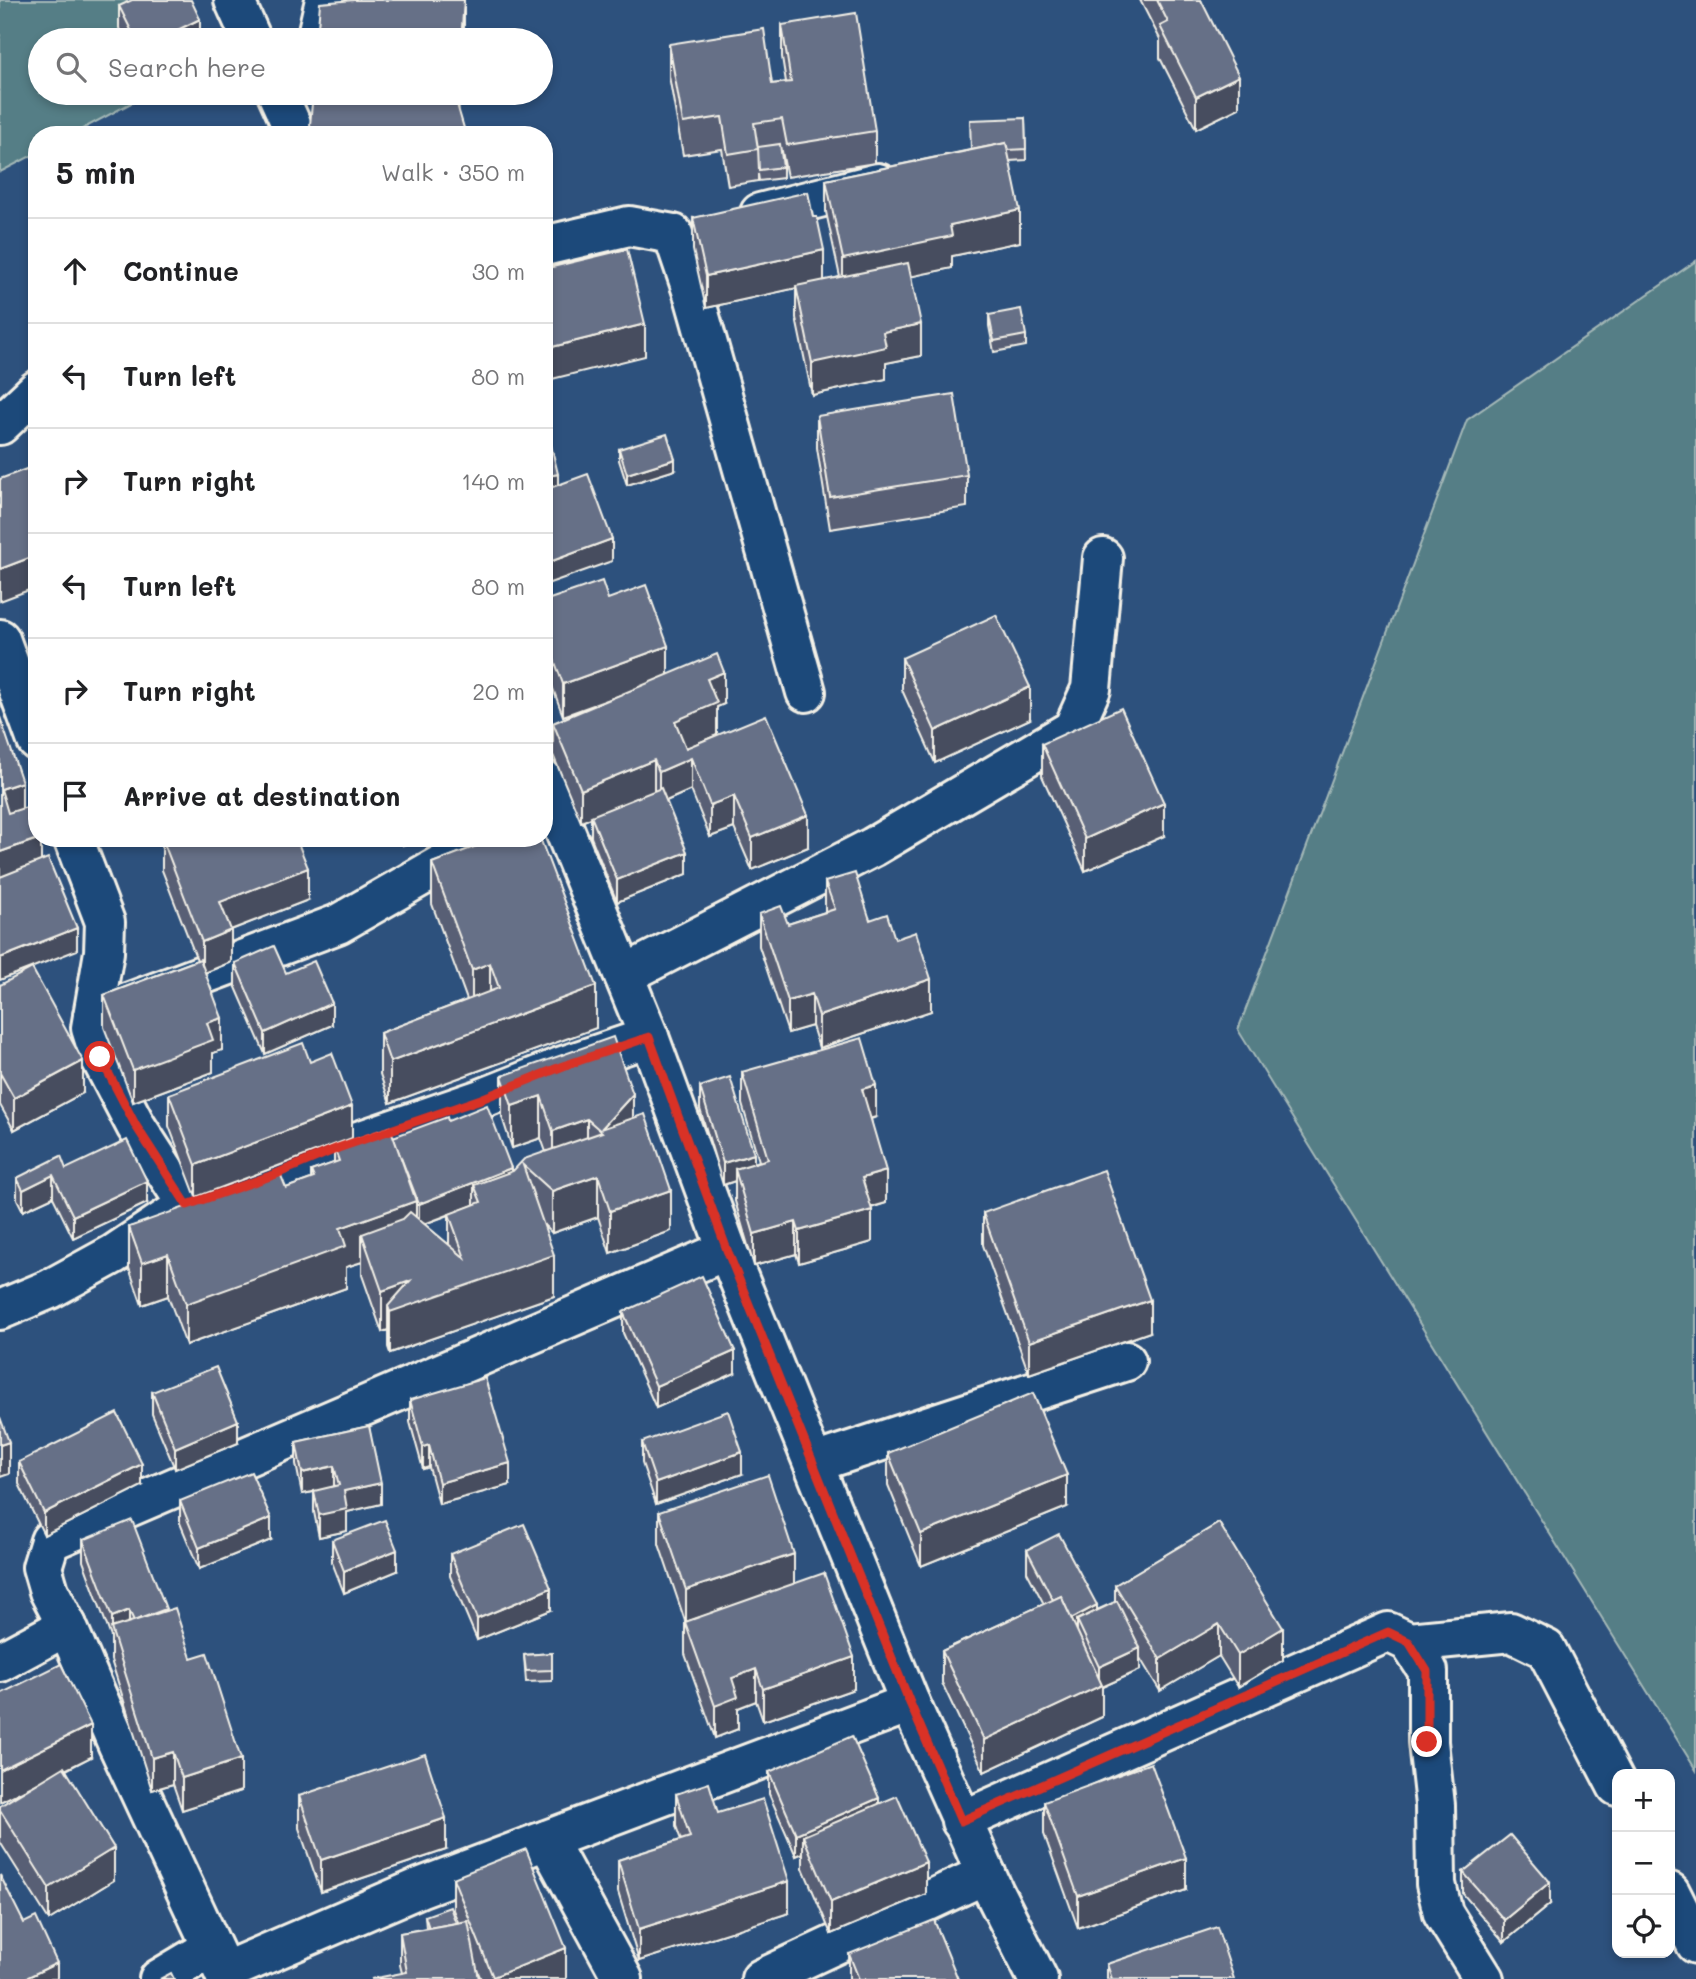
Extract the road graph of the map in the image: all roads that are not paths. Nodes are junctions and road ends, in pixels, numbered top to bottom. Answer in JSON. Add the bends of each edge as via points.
{"nodes":[{"id":1,"x":234,"y":0,"type":"edge"},
{"id":2,"x":325,"y":0,"type":"edge"},
{"id":3,"x":247,"y":28,"type":"edge"},
{"id":4,"x":319,"y":28,"type":"edge"},
{"id":5,"x":282,"y":105,"type":"edge"},
{"id":6,"x":302,"y":105,"type":"edge"},
{"id":7,"x":291,"y":126,"type":"edge"},
{"id":8,"x":297,"y":126,"type":"edge"},
{"id":9,"x":891,"y":180,"type":"edge"},
{"id":10,"x":673,"y":234,"type":"junction"},
{"id":11,"x":553,"y":244,"type":"edge"},
{"id":12,"x":28,"y":399,"type":"edge"},
{"id":13,"x":0,"y":425,"type":"edge"},
{"id":14,"x":1103,"y":558,"type":"dead end"},
{"id":15,"x":0,"y":639,"type":"edge"},
{"id":16,"x":806,"y":692,"type":"dead end"},
{"id":17,"x":28,"y":716,"type":"edge"},
{"id":18,"x":553,"y":809,"type":"edge"},
{"id":19,"x":76,"y":847,"type":"edge"},
{"id":20,"x":472,"y":847,"type":"edge"},
{"id":21,"x":624,"y":975,"type":"junction"},
{"id":22,"x":93,"y":1016,"type":"junction"},
{"id":23,"x":649,"y":1037,"type":"junction"},
{"id":24,"x":187,"y":1205,"type":"junction"},
{"id":25,"x":727,"y":1250,"type":"junction"},
{"id":26,"x":0,"y":1310,"type":"edge"},
{"id":27,"x":1126,"y":1361,"type":"dead end"},
{"id":28,"x":814,"y":1463,"type":"junction"},
{"id":29,"x":67,"y":1626,"type":"junction"},
{"id":30,"x":1409,"y":1642,"type":"junction"},
{"id":31,"x":0,"y":1662,"type":"edge"},
{"id":32,"x":910,"y":1703,"type":"junction"},
{"id":33,"x":1612,"y":1776,"type":"edge"},
{"id":34,"x":961,"y":1821,"type":"junction"},
{"id":35,"x":547,"y":1840,"type":"junction"},
{"id":36,"x":986,"y":1874,"type":"junction"},
{"id":37,"x":1672,"y":1895,"type":"edge"},
{"id":38,"x":1696,"y":1944,"type":"edge"},
{"id":39,"x":221,"y":1966,"type":"edge"},
{"id":40,"x":159,"y":1979,"type":"edge"},
{"id":41,"x":623,"y":1979,"type":"edge"},
{"id":42,"x":761,"y":1979,"type":"edge"},
{"id":43,"x":1038,"y":1979,"type":"edge"},
{"id":44,"x":1485,"y":1979,"type":"edge"}],
"edges":[{"from":1,"to":3,"type":"street"},
{"from":2,"to":4,"type":"street"},
{"from":5,"to":7,"type":"street"},
{"from":6,"to":8,"type":"street"},
{"from":9,"to":10,"type":"street"},
{"from":10,"to":11,"type":"street","via":[[629,226]]},
{"from":10,"to":16,"type":"street"},
{"from":12,"to":13,"type":"street"},
{"from":14,"to":21,"type":"street","via":[[1091,689],[1073,729],[873,848]]},
{"from":15,"to":17,"type":"street"},
{"from":18,"to":21,"type":"street"},
{"from":19,"to":22,"type":"street","via":[[105,922]]},
{"from":20,"to":22,"type":"street","via":[[338,924]]},
{"from":21,"to":23,"type":"street"},
{"from":22,"to":24,"type":"street","via":[[91,1028],[100,1057],[136,1126]]},
{"from":23,"to":24,"type":"street"},
{"from":23,"to":25,"type":"street"},
{"from":24,"to":26,"type":"street","via":[[114,1254]]},
{"from":25,"to":28,"type":"street"},
{"from":25,"to":29,"type":"street","via":[[50,1541],[42,1567]]},
{"from":27,"to":28,"type":"street"},
{"from":28,"to":32,"type":"street"},
{"from":29,"to":31,"type":"street"},
{"from":29,"to":39,"type":"street"},
{"from":30,"to":33,"type":"street","via":[[1511,1632],[1546,1649]]},
{"from":30,"to":34,"type":"street","via":[[1388,1632]]},
{"from":30,"to":44,"type":"street","via":[[1427,1671],[1436,1884],[1443,1913]]},
{"from":32,"to":34,"type":"street"},
{"from":32,"to":35,"type":"street"},
{"from":34,"to":36,"type":"street"},
{"from":35,"to":39,"type":"street"},
{"from":35,"to":41,"type":"street"},
{"from":36,"to":42,"type":"street"},
{"from":36,"to":43,"type":"street"},
{"from":37,"to":38,"type":"street"},
{"from":39,"to":40,"type":"street"}]}
